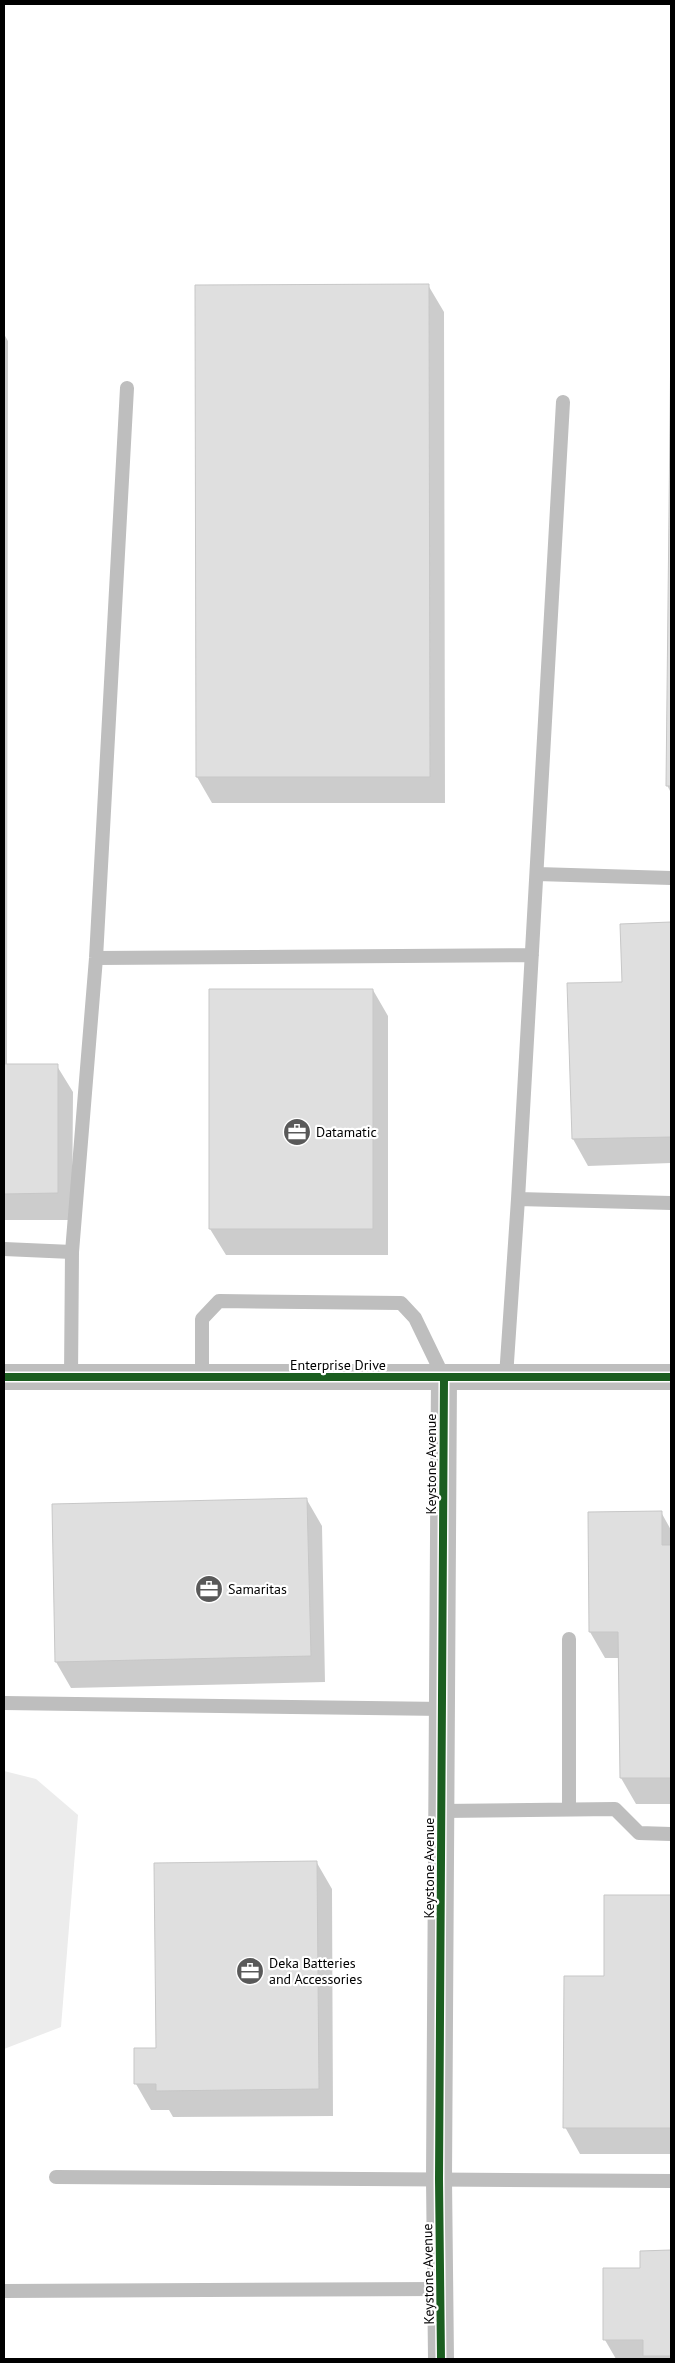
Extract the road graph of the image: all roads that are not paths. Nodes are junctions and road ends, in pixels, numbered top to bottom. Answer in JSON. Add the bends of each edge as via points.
{"nodes":[{"id":1,"x":127,"y":388,"type":"dead end"},
{"id":2,"x":563,"y":402,"type":"dead end"},
{"id":3,"x":537,"y":874,"type":"junction"},
{"id":4,"x":671,"y":878,"type":"edge"},
{"id":5,"x":532,"y":955,"type":"junction"},
{"id":6,"x":96,"y":958,"type":"junction"},
{"id":7,"x":518,"y":1199,"type":"junction"},
{"id":8,"x":671,"y":1203,"type":"edge"},
{"id":9,"x":4,"y":1249,"type":"edge"},
{"id":10,"x":72,"y":1252,"type":"junction"},
{"id":11,"x":4,"y":1376,"type":"edge"},
{"id":12,"x":202,"y":1376,"type":"junction"},
{"id":13,"x":70,"y":1377,"type":"junction"},
{"id":14,"x":506,"y":1377,"type":"junction"},
{"id":15,"x":671,"y":1377,"type":"edge"},
{"id":16,"x":444,"y":1378,"type":"junction"},
{"id":17,"x":569,"y":1639,"type":"dead end"},
{"id":18,"x":4,"y":1703,"type":"edge"},
{"id":19,"x":444,"y":1709,"type":"junction"},
{"id":20,"x":569,"y":1809,"type":"junction"},
{"id":21,"x":442,"y":1811,"type":"junction"},
{"id":22,"x":671,"y":1834,"type":"edge"},
{"id":23,"x":56,"y":2177,"type":"dead end"},
{"id":24,"x":439,"y":2179,"type":"junction"},
{"id":25,"x":671,"y":2180,"type":"edge"},
{"id":26,"x":441,"y":2289,"type":"junction"},
{"id":27,"x":4,"y":2291,"type":"edge"},
{"id":28,"x":441,"y":2359,"type":"edge"}],
"edges":[{"from":1,"to":6,"type":"lane"},
{"from":2,"to":3,"type":"lane"},
{"from":3,"to":4,"type":"lane"},
{"from":3,"to":5,"type":"lane"},
{"from":5,"to":6,"type":"lane"},
{"from":5,"to":7,"type":"lane"},
{"from":6,"to":10,"type":"lane"},
{"from":7,"to":8,"type":"lane"},
{"from":7,"to":14,"type":"lane"},
{"from":9,"to":10,"type":"lane"},
{"from":10,"to":13,"type":"lane"},
{"from":11,"to":13,"type":"street","name":"Enterprise Drive"},
{"from":12,"to":13,"type":"street","name":"Enterprise Drive"},
{"from":12,"to":16,"type":"street","name":"Enterprise Drive"},
{"from":12,"to":16,"type":"lane","via":[[202,1318],[219,1302],[400,1303],[415,1318]]},
{"from":14,"to":15,"type":"street","name":"Enterprise Drive"},
{"from":14,"to":16,"type":"street","name":"Enterprise Drive"},
{"from":16,"to":19,"type":"street","name":"Keystone Avenue"},
{"from":17,"to":20,"type":"lane"},
{"from":18,"to":19,"type":"lane"},
{"from":19,"to":21,"type":"street","name":"Keystone Avenue"},
{"from":20,"to":21,"type":"lane"},
{"from":20,"to":22,"type":"lane","via":[[615,1809],[639,1833]]},
{"from":21,"to":24,"type":"street","name":"Keystone Avenue"},
{"from":23,"to":24,"type":"lane"},
{"from":24,"to":25,"type":"lane"},
{"from":24,"to":26,"type":"street","name":"Keystone Avenue"},
{"from":26,"to":27,"type":"lane"},
{"from":26,"to":28,"type":"street","name":"Keystone Avenue"}]}
